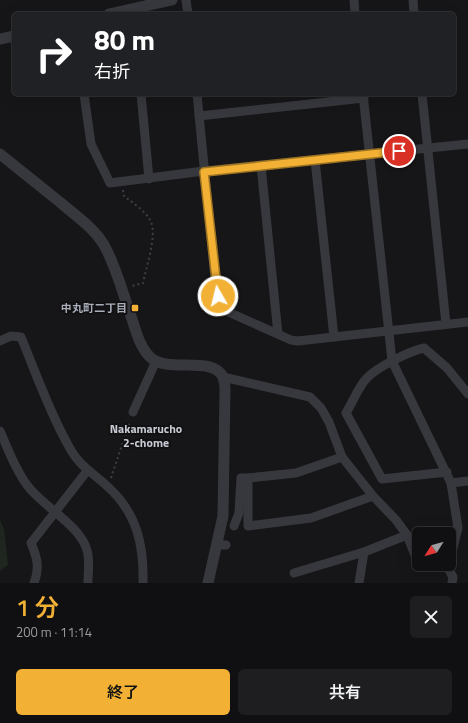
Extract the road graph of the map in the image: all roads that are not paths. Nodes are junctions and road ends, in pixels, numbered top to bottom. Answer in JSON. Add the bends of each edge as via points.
{"nodes":[{"id":1,"x":172,"y":0,"type":"edge"},
{"id":2,"x":186,"y":0,"type":"edge"},
{"id":3,"x":354,"y":0,"type":"edge"},
{"id":4,"x":413,"y":0,"type":"edge"},
{"id":5,"x":118,"y":12,"type":"edge"},
{"id":6,"x":188,"y":12,"type":"edge"},
{"id":7,"x":355,"y":12,"type":"edge"},
{"id":8,"x":414,"y":12,"type":"edge"},
{"id":9,"x":12,"y":36,"type":"edge"},
{"id":10,"x":0,"y":39,"type":"edge"},
{"id":11,"x":84,"y":96,"type":"edge"},
{"id":12,"x":141,"y":96,"type":"edge"},
{"id":13,"x":196,"y":96,"type":"edge"},
{"id":14,"x":363,"y":96,"type":"edge"},
{"id":15,"x":422,"y":96,"type":"edge"},
{"id":16,"x":199,"y":116,"type":"junction"},
{"id":17,"x":468,"y":144,"type":"edge"},
{"id":18,"x":428,"y":148,"type":"junction"},
{"id":19,"x":0,"y":154,"type":"edge"},
{"id":20,"x":370,"y":154,"type":"junction"},
{"id":21,"x":315,"y":160,"type":"junction"},
{"id":22,"x":261,"y":166,"type":"junction"},
{"id":23,"x":204,"y":172,"type":"junction"},
{"id":24,"x":149,"y":179,"type":"junction"},
{"id":25,"x":468,"y":322,"type":"edge"},
{"id":26,"x":446,"y":324,"type":"junction"},
{"id":27,"x":388,"y":331,"type":"junction"},
{"id":28,"x":278,"y":334,"type":"junction"},
{"id":29,"x":334,"y":337,"type":"junction"},
{"id":30,"x":0,"y":341,"type":"edge"},
{"id":31,"x":156,"y":361,"type":"junction"},
{"id":32,"x":392,"y":361,"type":"junction"},
{"id":33,"x":223,"y":377,"type":"junction"},
{"id":34,"x":468,"y":394,"type":"edge"},
{"id":35,"x":133,"y":412,"type":"road end"},
{"id":36,"x":0,"y":431,"type":"edge"},
{"id":37,"x":342,"y":457,"type":"junction"},
{"id":38,"x":87,"y":471,"type":"junction"},
{"id":39,"x":447,"y":472,"type":"junction"},
{"id":40,"x":248,"y":478,"type":"junction"},
{"id":41,"x":468,"y":481,"type":"edge"},
{"id":42,"x":451,"y":484,"type":"junction"},
{"id":43,"x":373,"y":496,"type":"junction"},
{"id":44,"x":54,"y":513,"type":"junction"},
{"id":45,"x":234,"y":526,"type":"dead end"},
{"id":46,"x":407,"y":535,"type":"junction"},
{"id":47,"x":456,"y":536,"type":"edge"},
{"id":48,"x":412,"y":549,"type":"edge"},
{"id":49,"x":364,"y":552,"type":"junction"},
{"id":50,"x":450,"y":571,"type":"edge"},
{"id":51,"x":294,"y":573,"type":"dead end"},
{"id":52,"x":34,"y":583,"type":"edge"},
{"id":53,"x":88,"y":583,"type":"edge"},
{"id":54,"x":143,"y":583,"type":"edge"},
{"id":55,"x":208,"y":583,"type":"edge"},
{"id":56,"x":359,"y":583,"type":"edge"},
{"id":57,"x":452,"y":583,"type":"edge"}],
"edges":[{"from":1,"to":5,"type":"street"},
{"from":2,"to":6,"type":"street"},
{"from":3,"to":7,"type":"street"},
{"from":4,"to":8,"type":"street"},
{"from":9,"to":10,"type":"street"},
{"from":11,"to":24,"type":"street","via":[[91,144],[110,183]]},
{"from":12,"to":24,"type":"street"},
{"from":13,"to":16,"type":"street"},
{"from":14,"to":16,"type":"street"},
{"from":14,"to":20,"type":"street"},
{"from":15,"to":18,"type":"street"},
{"from":16,"to":23,"type":"street"},
{"from":17,"to":18,"type":"street"},
{"from":18,"to":20,"type":"street"},
{"from":18,"to":26,"type":"street"},
{"from":19,"to":31,"type":"street","via":[[86,224],[100,239],[114,267],[142,346]]},
{"from":20,"to":21,"type":"street"},
{"from":20,"to":27,"type":"street"},
{"from":21,"to":22,"type":"street"},
{"from":21,"to":29,"type":"street"},
{"from":22,"to":23,"type":"street"},
{"from":22,"to":28,"type":"street"},
{"from":23,"to":24,"type":"street"},
{"from":23,"to":28,"type":"street","via":[[216,289],[220,304],[226,311]]},
{"from":25,"to":26,"type":"street"},
{"from":26,"to":27,"type":"street"},
{"from":27,"to":29,"type":"street"},
{"from":27,"to":32,"type":"street"},
{"from":28,"to":29,"type":"street","via":[[298,341]]},
{"from":30,"to":38,"type":"street","via":[[11,336],[21,337],[66,443]]},
{"from":31,"to":33,"type":"street","via":[[171,365],[210,366]]},
{"from":31,"to":35,"type":"street"},
{"from":32,"to":34,"type":"street","via":[[424,348],[447,368]]},
{"from":32,"to":39,"type":"street"},
{"from":32,"to":39,"type":"street","via":[[367,378],[346,413],[382,479]]},
{"from":33,"to":37,"type":"street","via":[[310,397],[321,408],[329,422]]},
{"from":33,"to":55,"type":"street","via":[[225,498],[222,545]]},
{"from":36,"to":44,"type":"street","via":[[13,463],[26,485]]},
{"from":37,"to":40,"type":"street","via":[[296,473]]},
{"from":37,"to":43,"type":"street"},
{"from":38,"to":44,"type":"street"},
{"from":38,"to":54,"type":"street","via":[[108,486],[127,509],[138,530]]},
{"from":39,"to":42,"type":"street"},
{"from":40,"to":43,"type":"street","via":[[248,526],[311,518]]},
{"from":40,"to":45,"type":"street","via":[[241,478],[239,513]]},
{"from":41,"to":42,"type":"street"},
{"from":42,"to":47,"type":"street","via":[[458,528]]},
{"from":43,"to":46,"type":"street"},
{"from":44,"to":52,"type":"street","via":[[32,543],[38,568]]},
{"from":44,"to":53,"type":"street","via":[[74,529],[86,549]]},
{"from":46,"to":48,"type":"street"},
{"from":46,"to":49,"type":"street"},
{"from":49,"to":51,"type":"street"},
{"from":49,"to":56,"type":"street"},
{"from":50,"to":57,"type":"street","via":[[453,576]]}]}
